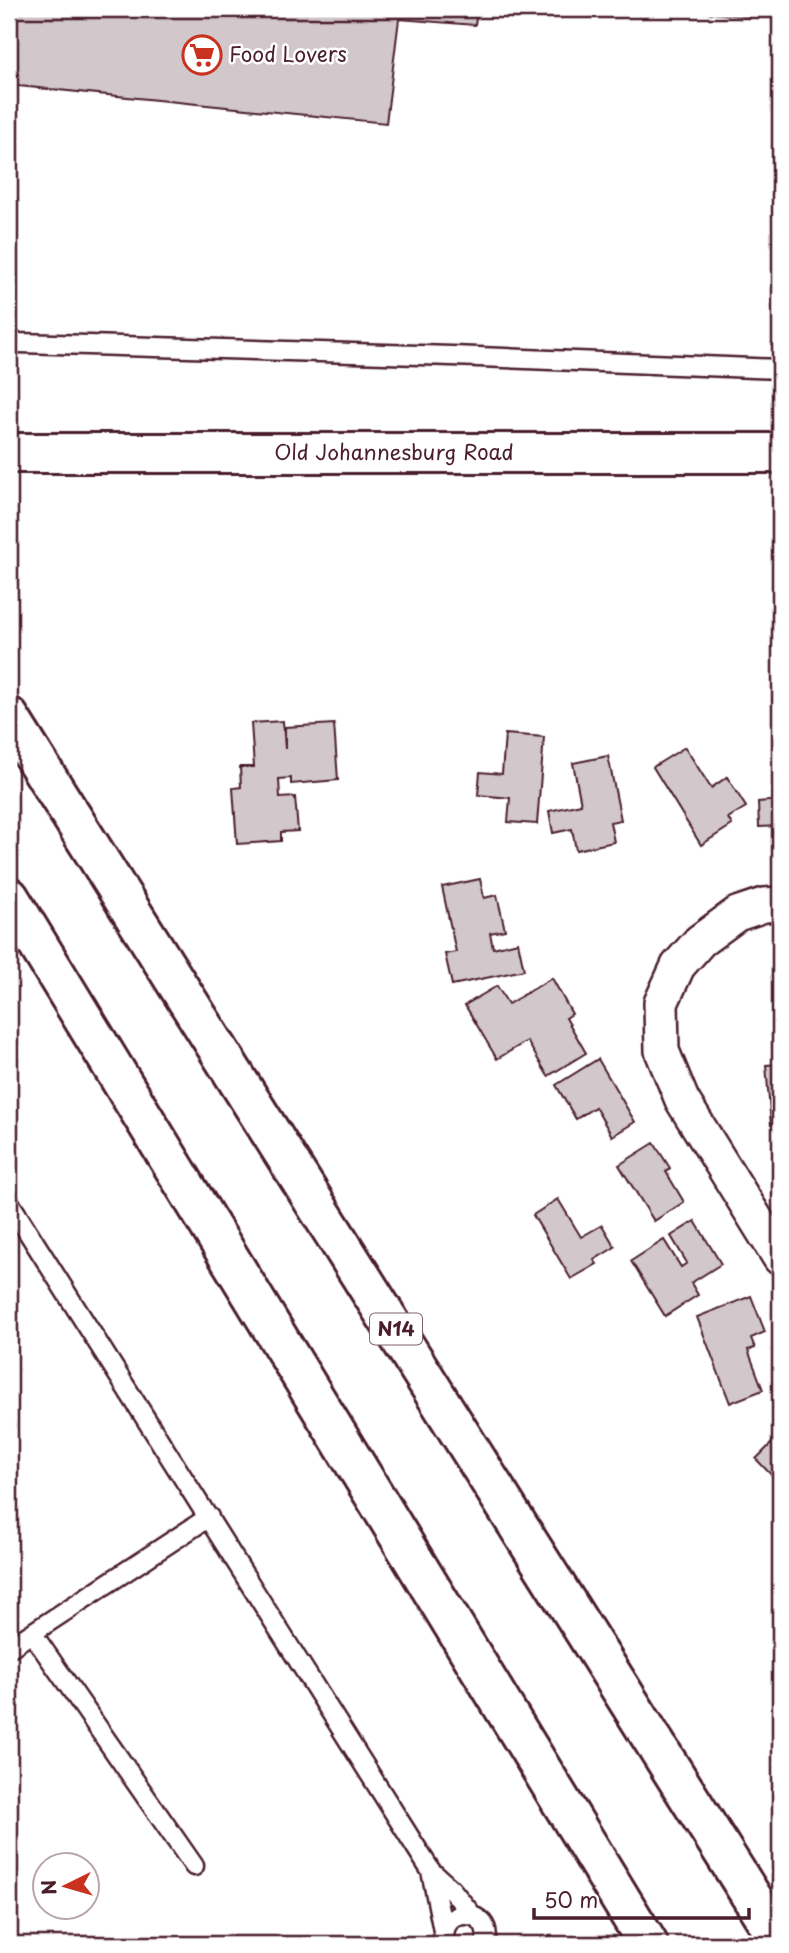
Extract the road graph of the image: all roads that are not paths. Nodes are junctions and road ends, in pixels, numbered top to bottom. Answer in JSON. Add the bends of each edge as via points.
{"nodes":[{"id":1,"x":9,"y":339,"type":"edge"},
{"id":2,"x":780,"y":369,"type":"edge"},
{"id":3,"x":9,"y":453,"type":"edge"},
{"id":4,"x":780,"y":453,"type":"edge"},
{"id":5,"x":9,"y":717,"type":"edge"},
{"id":6,"x":9,"y":897,"type":"edge"},
{"id":7,"x":780,"y":904,"type":"edge"},
{"id":8,"x":9,"y":1202,"type":"edge"},
{"id":9,"x":780,"y":1258,"type":"edge"},
{"id":10,"x":209,"y":1517,"type":"junction"},
{"id":11,"x":32,"y":1633,"type":"junction"},
{"id":12,"x":9,"y":1648,"type":"edge"},
{"id":13,"x":194,"y":1866,"type":"dead end"},
{"id":14,"x":431,"y":1871,"type":"junction"},
{"id":15,"x":472,"y":1915,"type":"junction"},
{"id":16,"x":445,"y":1940,"type":"edge"},
{"id":17,"x":487,"y":1942,"type":"edge"},
{"id":18,"x":780,"y":1942,"type":"edge"},
{"id":19,"x":648,"y":1944,"type":"edge"}],
"edges":[{"from":1,"to":2,"type":"lane"},
{"from":3,"to":4,"type":"main road","name":"Old Johannesburg Road"},
{"from":5,"to":18,"type":"main road","number":"N14"},
{"from":6,"to":19,"type":"main road"},
{"from":7,"to":9,"type":"street","via":[[737,914],[700,941],[678,966],[661,1003],[662,1051],[682,1100]]},
{"from":8,"to":10,"type":"lane"},
{"from":10,"to":11,"type":"lane"},
{"from":10,"to":14,"type":"lane"},
{"from":11,"to":12,"type":"lane"},
{"from":11,"to":13,"type":"lane"},
{"from":14,"to":15,"type":"lane"},
{"from":14,"to":16,"type":"lane"},
{"from":15,"to":16,"type":"lane","via":[[458,1915],[448,1923]]},
{"from":15,"to":17,"type":"lane","via":[[483,1923]]}]}
